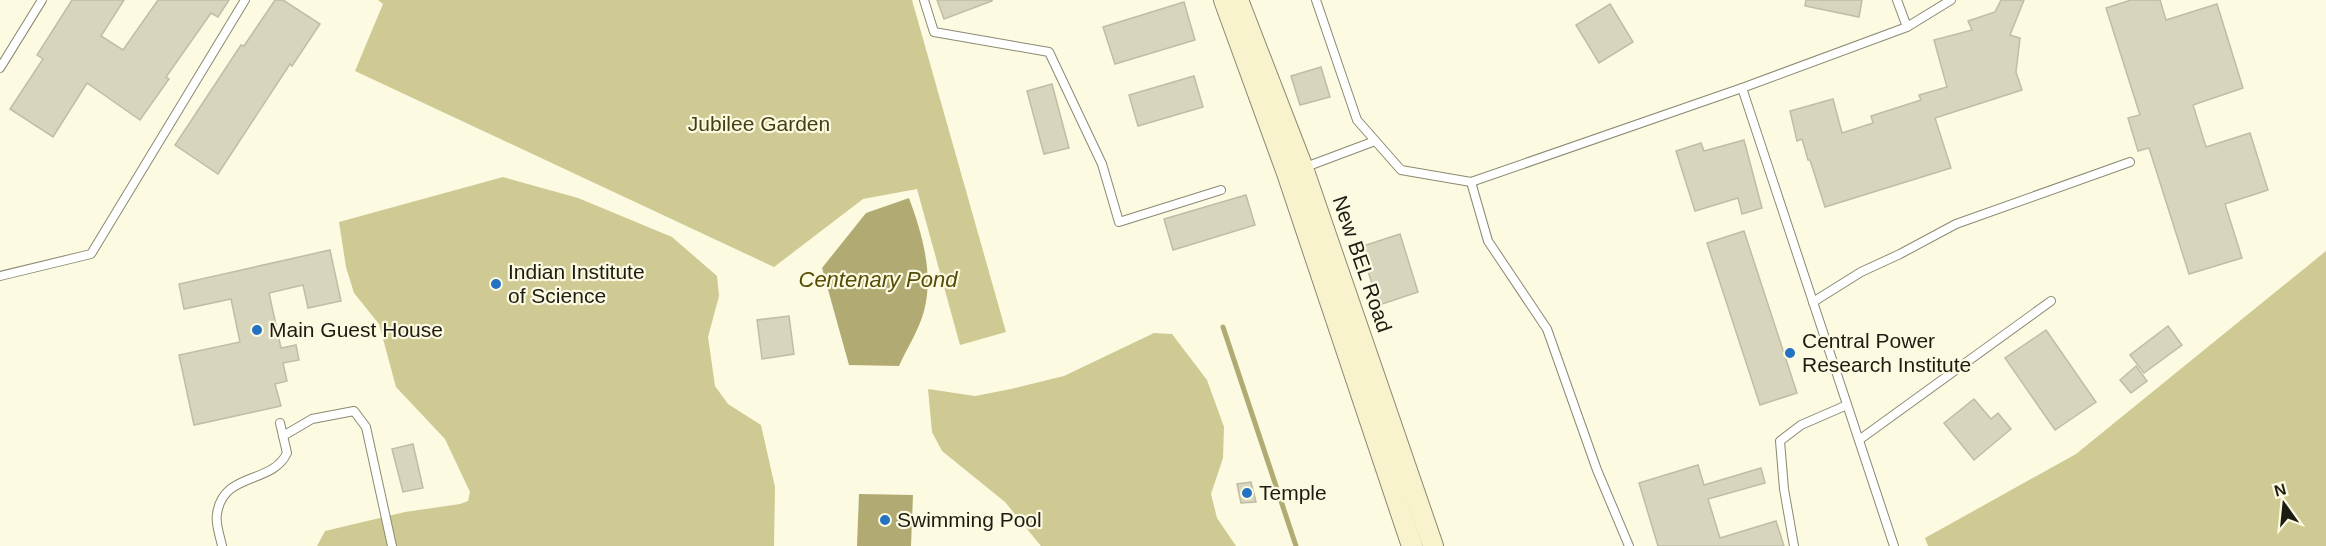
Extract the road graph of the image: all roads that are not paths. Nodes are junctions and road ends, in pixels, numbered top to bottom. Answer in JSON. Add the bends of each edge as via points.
{"nodes":[{"id":1,"x":42,"y":0,"type":"edge"},
{"id":2,"x":245,"y":0,"type":"edge"},
{"id":3,"x":924,"y":0,"type":"edge"},
{"id":4,"x":1224,"y":0,"type":"edge"},
{"id":5,"x":1238,"y":0,"type":"edge"},
{"id":6,"x":1316,"y":0,"type":"edge"},
{"id":7,"x":1897,"y":0,"type":"edge"},
{"id":8,"x":1951,"y":0,"type":"edge"},
{"id":9,"x":1906,"y":27,"type":"junction"},
{"id":10,"x":0,"y":68,"type":"edge"},
{"id":11,"x":1742,"y":88,"type":"junction"},
{"id":12,"x":1376,"y":141,"type":"junction"},
{"id":13,"x":2130,"y":162,"type":"dead end"},
{"id":14,"x":1295,"y":170,"type":"junction"},
{"id":15,"x":1471,"y":182,"type":"junction"},
{"id":16,"x":1221,"y":190,"type":"dead end"},
{"id":17,"x":0,"y":276,"type":"edge"},
{"id":18,"x":2051,"y":301,"type":"dead end"},
{"id":19,"x":1813,"y":302,"type":"junction"},
{"id":20,"x":1847,"y":405,"type":"junction"},
{"id":21,"x":280,"y":423,"type":"dead end"},
{"id":22,"x":283,"y":436,"type":"junction"},
{"id":23,"x":1858,"y":440,"type":"junction"},
{"id":24,"x":222,"y":546,"type":"edge"},
{"id":25,"x":392,"y":546,"type":"edge"},
{"id":26,"x":1412,"y":546,"type":"edge"},
{"id":27,"x":1433,"y":546,"type":"edge"},
{"id":28,"x":1629,"y":546,"type":"edge"},
{"id":29,"x":1794,"y":546,"type":"edge"},
{"id":30,"x":1894,"y":546,"type":"edge"}],
"edges":[{"from":1,"to":10,"type":"lane"},
{"from":2,"to":17,"type":"lane","via":[[91,254]]},
{"from":3,"to":16,"type":"lane","via":[[934,32],[1048,52],[1102,164],[1119,222]]},
{"from":4,"to":14,"type":"main road","name":"New BEL Road"},
{"from":5,"to":14,"type":"main road","name":"New BEL Road"},
{"from":6,"to":12,"type":"lane","via":[[1357,120]]},
{"from":7,"to":9,"type":"lane"},
{"from":8,"to":9,"type":"lane"},
{"from":9,"to":11,"type":"lane"},
{"from":11,"to":15,"type":"lane"},
{"from":11,"to":19,"type":"lane"},
{"from":12,"to":14,"type":"lane"},
{"from":12,"to":15,"type":"lane","via":[[1401,170]]},
{"from":13,"to":19,"type":"lane","via":[[1956,224],[1861,272]]},
{"from":14,"to":26,"type":"main road"},
{"from":14,"to":27,"type":"main road","name":"New BEL Road"},
{"from":15,"to":28,"type":"lane","via":[[1488,242],[1547,329],[1597,470]]},
{"from":18,"to":23,"type":"lane"},
{"from":19,"to":20,"type":"lane"},
{"from":20,"to":23,"type":"lane"},
{"from":20,"to":29,"type":"lane","via":[[1801,425],[1780,441]]},
{"from":21,"to":22,"type":"lane"},
{"from":22,"to":24,"type":"lane","via":[[287,453],[282,465],[231,486],[221,498],[216,516]]},
{"from":22,"to":25,"type":"lane","via":[[312,419],[354,411],[366,427]]},
{"from":23,"to":30,"type":"lane"}]}
